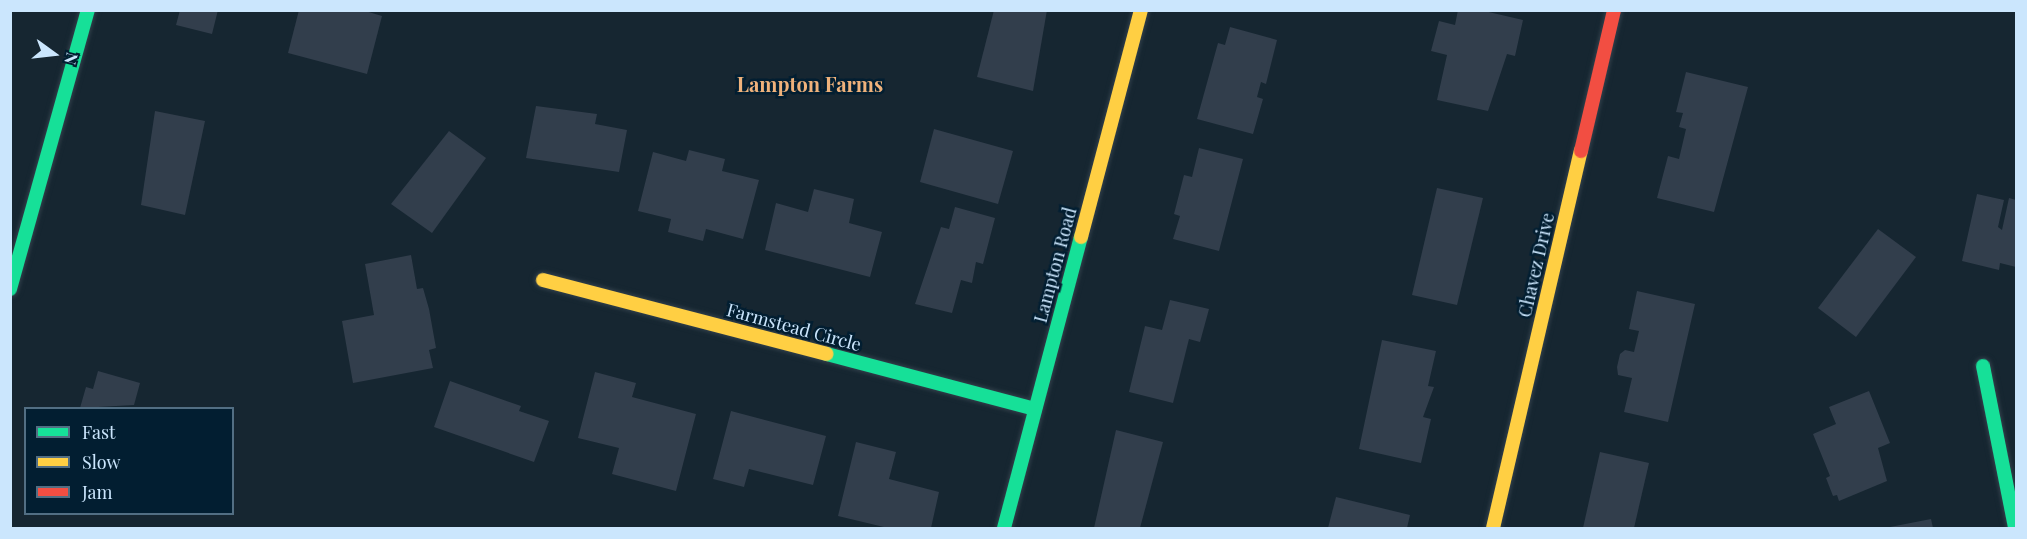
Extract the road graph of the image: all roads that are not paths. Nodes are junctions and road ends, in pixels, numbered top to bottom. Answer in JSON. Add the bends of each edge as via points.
{"nodes":[{"id":1,"x":88,"y":10,"type":"edge"},
{"id":2,"x":1141,"y":10,"type":"edge"},
{"id":3,"x":1614,"y":10,"type":"edge"},
{"id":4,"x":543,"y":280,"type":"dead end"},
{"id":5,"x":10,"y":289,"type":"edge"},
{"id":6,"x":1983,"y":366,"type":"dead end"},
{"id":7,"x":1035,"y":409,"type":"junction"},
{"id":8,"x":1004,"y":528,"type":"edge"},
{"id":9,"x":1493,"y":528,"type":"edge"},
{"id":10,"x":2015,"y":528,"type":"edge"}],
"edges":[{"from":1,"to":5,"type":"street"},
{"from":2,"to":7,"type":"street","name":"Lampton Road"},
{"from":3,"to":9,"type":"street","name":"Chavez Drive"},
{"from":4,"to":7,"type":"street","name":"Farmstead Circle"},
{"from":6,"to":10,"type":"street"},
{"from":7,"to":8,"type":"street","name":"Lampton Road"}]}
